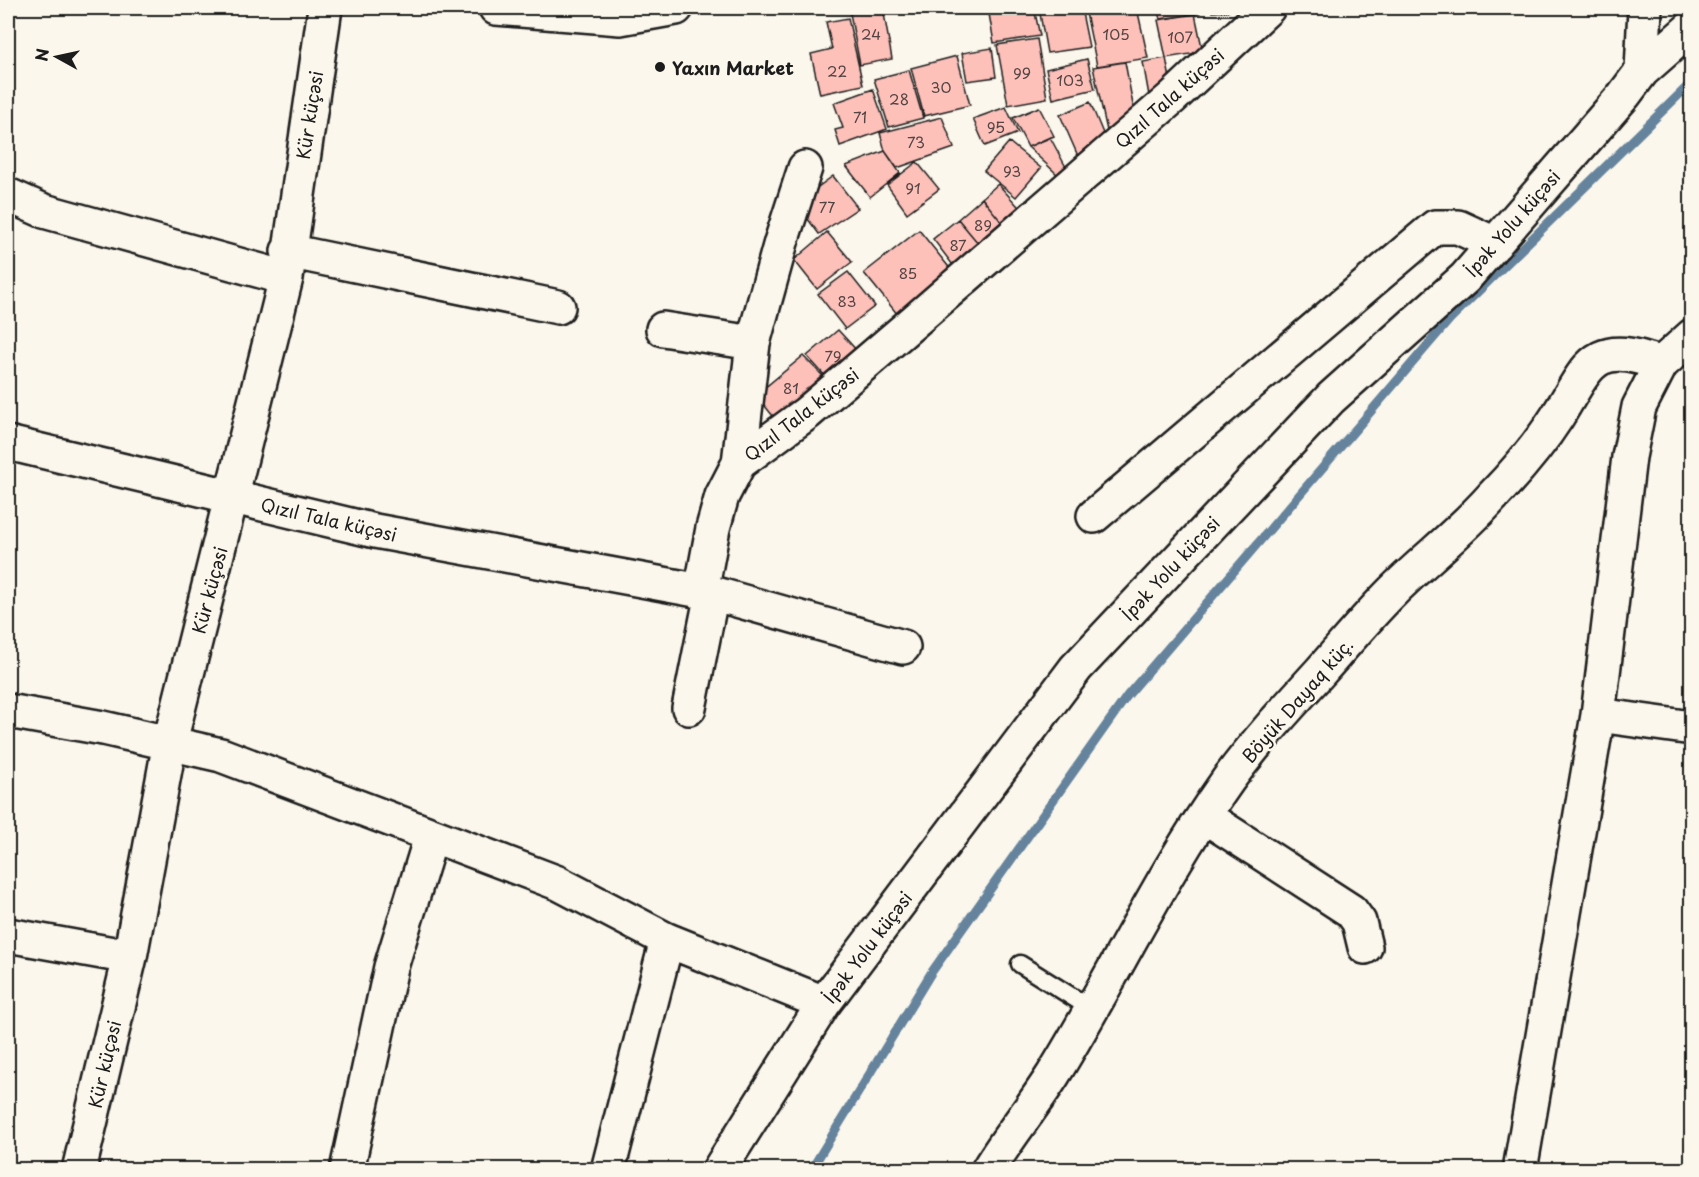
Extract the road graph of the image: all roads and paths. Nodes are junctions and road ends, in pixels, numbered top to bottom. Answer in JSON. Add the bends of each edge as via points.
{"nodes":[{"id":1,"x":325,"y":8,"type":"edge"},
{"id":2,"x":496,"y":8,"type":"edge"},
{"id":3,"x":676,"y":8,"type":"edge"},
{"id":4,"x":1268,"y":8,"type":"edge"},
{"id":5,"x":1646,"y":8,"type":"edge"},
{"id":6,"x":1692,"y":27,"type":"edge"},
{"id":7,"x":1642,"y":70,"type":"junction"},
{"id":8,"x":805,"y":168,"type":"dead end"},
{"id":9,"x":8,"y":195,"type":"edge"},
{"id":10,"x":1496,"y":244,"type":"junction"},
{"id":11,"x":287,"y":265,"type":"junction"},
{"id":12,"x":558,"y":308,"type":"dead end"},
{"id":13,"x":663,"y":329,"type":"dead end"},
{"id":14,"x":1692,"y":336,"type":"edge"},
{"id":15,"x":753,"y":343,"type":"junction"},
{"id":16,"x":1661,"y":364,"type":"junction"},
{"id":17,"x":8,"y":443,"type":"edge"},
{"id":18,"x":739,"y":463,"type":"junction"},
{"id":19,"x":233,"y":496,"type":"junction"},
{"id":20,"x":1094,"y":516,"type":"dead end"},
{"id":21,"x":707,"y":593,"type":"junction"},
{"id":22,"x":903,"y":647,"type":"dead end"},
{"id":23,"x":688,"y":708,"type":"dead end"},
{"id":24,"x":8,"y":711,"type":"edge"},
{"id":25,"x":1598,"y":715,"type":"junction"},
{"id":26,"x":1692,"y":728,"type":"edge"},
{"id":27,"x":170,"y":742,"type":"junction"},
{"id":28,"x":1204,"y":816,"type":"junction"},
{"id":29,"x":431,"y":837,"type":"junction"},
{"id":30,"x":8,"y":935,"type":"edge"},
{"id":31,"x":667,"y":940,"type":"junction"},
{"id":32,"x":1365,"y":947,"type":"dead end"},
{"id":33,"x":130,"y":957,"type":"junction"},
{"id":34,"x":1020,"y":964,"type":"dead end"},
{"id":35,"x":824,"y":1003,"type":"junction"},
{"id":36,"x":1090,"y":1008,"type":"junction"},
{"id":37,"x":79,"y":1170,"type":"edge"},
{"id":38,"x":347,"y":1170,"type":"edge"},
{"id":39,"x":608,"y":1170,"type":"edge"},
{"id":40,"x":719,"y":1170,"type":"edge"},
{"id":41,"x":987,"y":1170,"type":"edge"},
{"id":42,"x":1520,"y":1170,"type":"edge"}],
"edges":[{"from":1,"to":11,"type":"street","name":"Kür küçəsi"},
{"from":2,"to":3,"type":"street","via":[[620,18]]},
{"from":4,"to":18,"type":"street","name":"Qızıl Tala küçəsi","via":[[1173,97],[903,331],[807,413]]},
{"from":5,"to":7,"type":"street"},
{"from":6,"to":7,"type":"street","name":"İpək Yolu küçəsi"},
{"from":7,"to":10,"type":"street","name":"İpək Yolu küçəsi"},
{"from":8,"to":15,"type":"street"},
{"from":9,"to":11,"type":"street","via":[[44,211]]},
{"from":10,"to":20,"type":"street","via":[[1458,227],[1435,227]]},
{"from":10,"to":35,"type":"street","name":"İpək Yolu küçəsi","via":[[1465,278],[1331,398],[1076,668]]},
{"from":11,"to":12,"type":"street"},
{"from":11,"to":19,"type":"street","name":"Kür küçəsi"},
{"from":13,"to":15,"type":"street"},
{"from":14,"to":16,"type":"street"},
{"from":15,"to":18,"type":"street"},
{"from":16,"to":25,"type":"street","via":[[1639,407],[1629,457]]},
{"from":16,"to":28,"type":"street","name":"Böyük Dayaq küç.","via":[[1638,356],[1608,355],[1579,376],[1557,417],[1515,473],[1366,620],[1260,739]]},
{"from":17,"to":19,"type":"street","name":"Qızıl Tala küçəsi"},
{"from":18,"to":21,"type":"street","name":"Qızıl Tala küçəsi","via":[[722,496],[713,528]]},
{"from":19,"to":21,"type":"street","name":"Qızıl Tala küçəsi","via":[[375,531]]},
{"from":19,"to":27,"type":"street","name":"Kür küçəsi"},
{"from":21,"to":22,"type":"street"},
{"from":21,"to":23,"type":"street"},
{"from":24,"to":27,"type":"street"},
{"from":25,"to":26,"type":"street"},
{"from":25,"to":42,"type":"street"},
{"from":27,"to":29,"type":"street","via":[[221,755]]},
{"from":27,"to":33,"type":"street","name":"Kür küçəsi"},
{"from":28,"to":32,"type":"street","via":[[1351,911],[1359,922]]},
{"from":28,"to":36,"type":"street","name":"Böyük Dayaq küç.","via":[[1158,887]]},
{"from":29,"to":31,"type":"street","via":[[558,883]]},
{"from":29,"to":38,"type":"street","via":[[391,967]]},
{"from":30,"to":33,"type":"street"},
{"from":31,"to":35,"type":"street"},
{"from":31,"to":39,"type":"street"},
{"from":33,"to":37,"type":"street","name":"Kür küçəsi"},
{"from":34,"to":36,"type":"lane"},
{"from":35,"to":40,"type":"street","name":"İpək Yolu küçəsi"},
{"from":36,"to":41,"type":"street","name":"Böyük Dayaq küç.","via":[[1053,1074]]}]}
